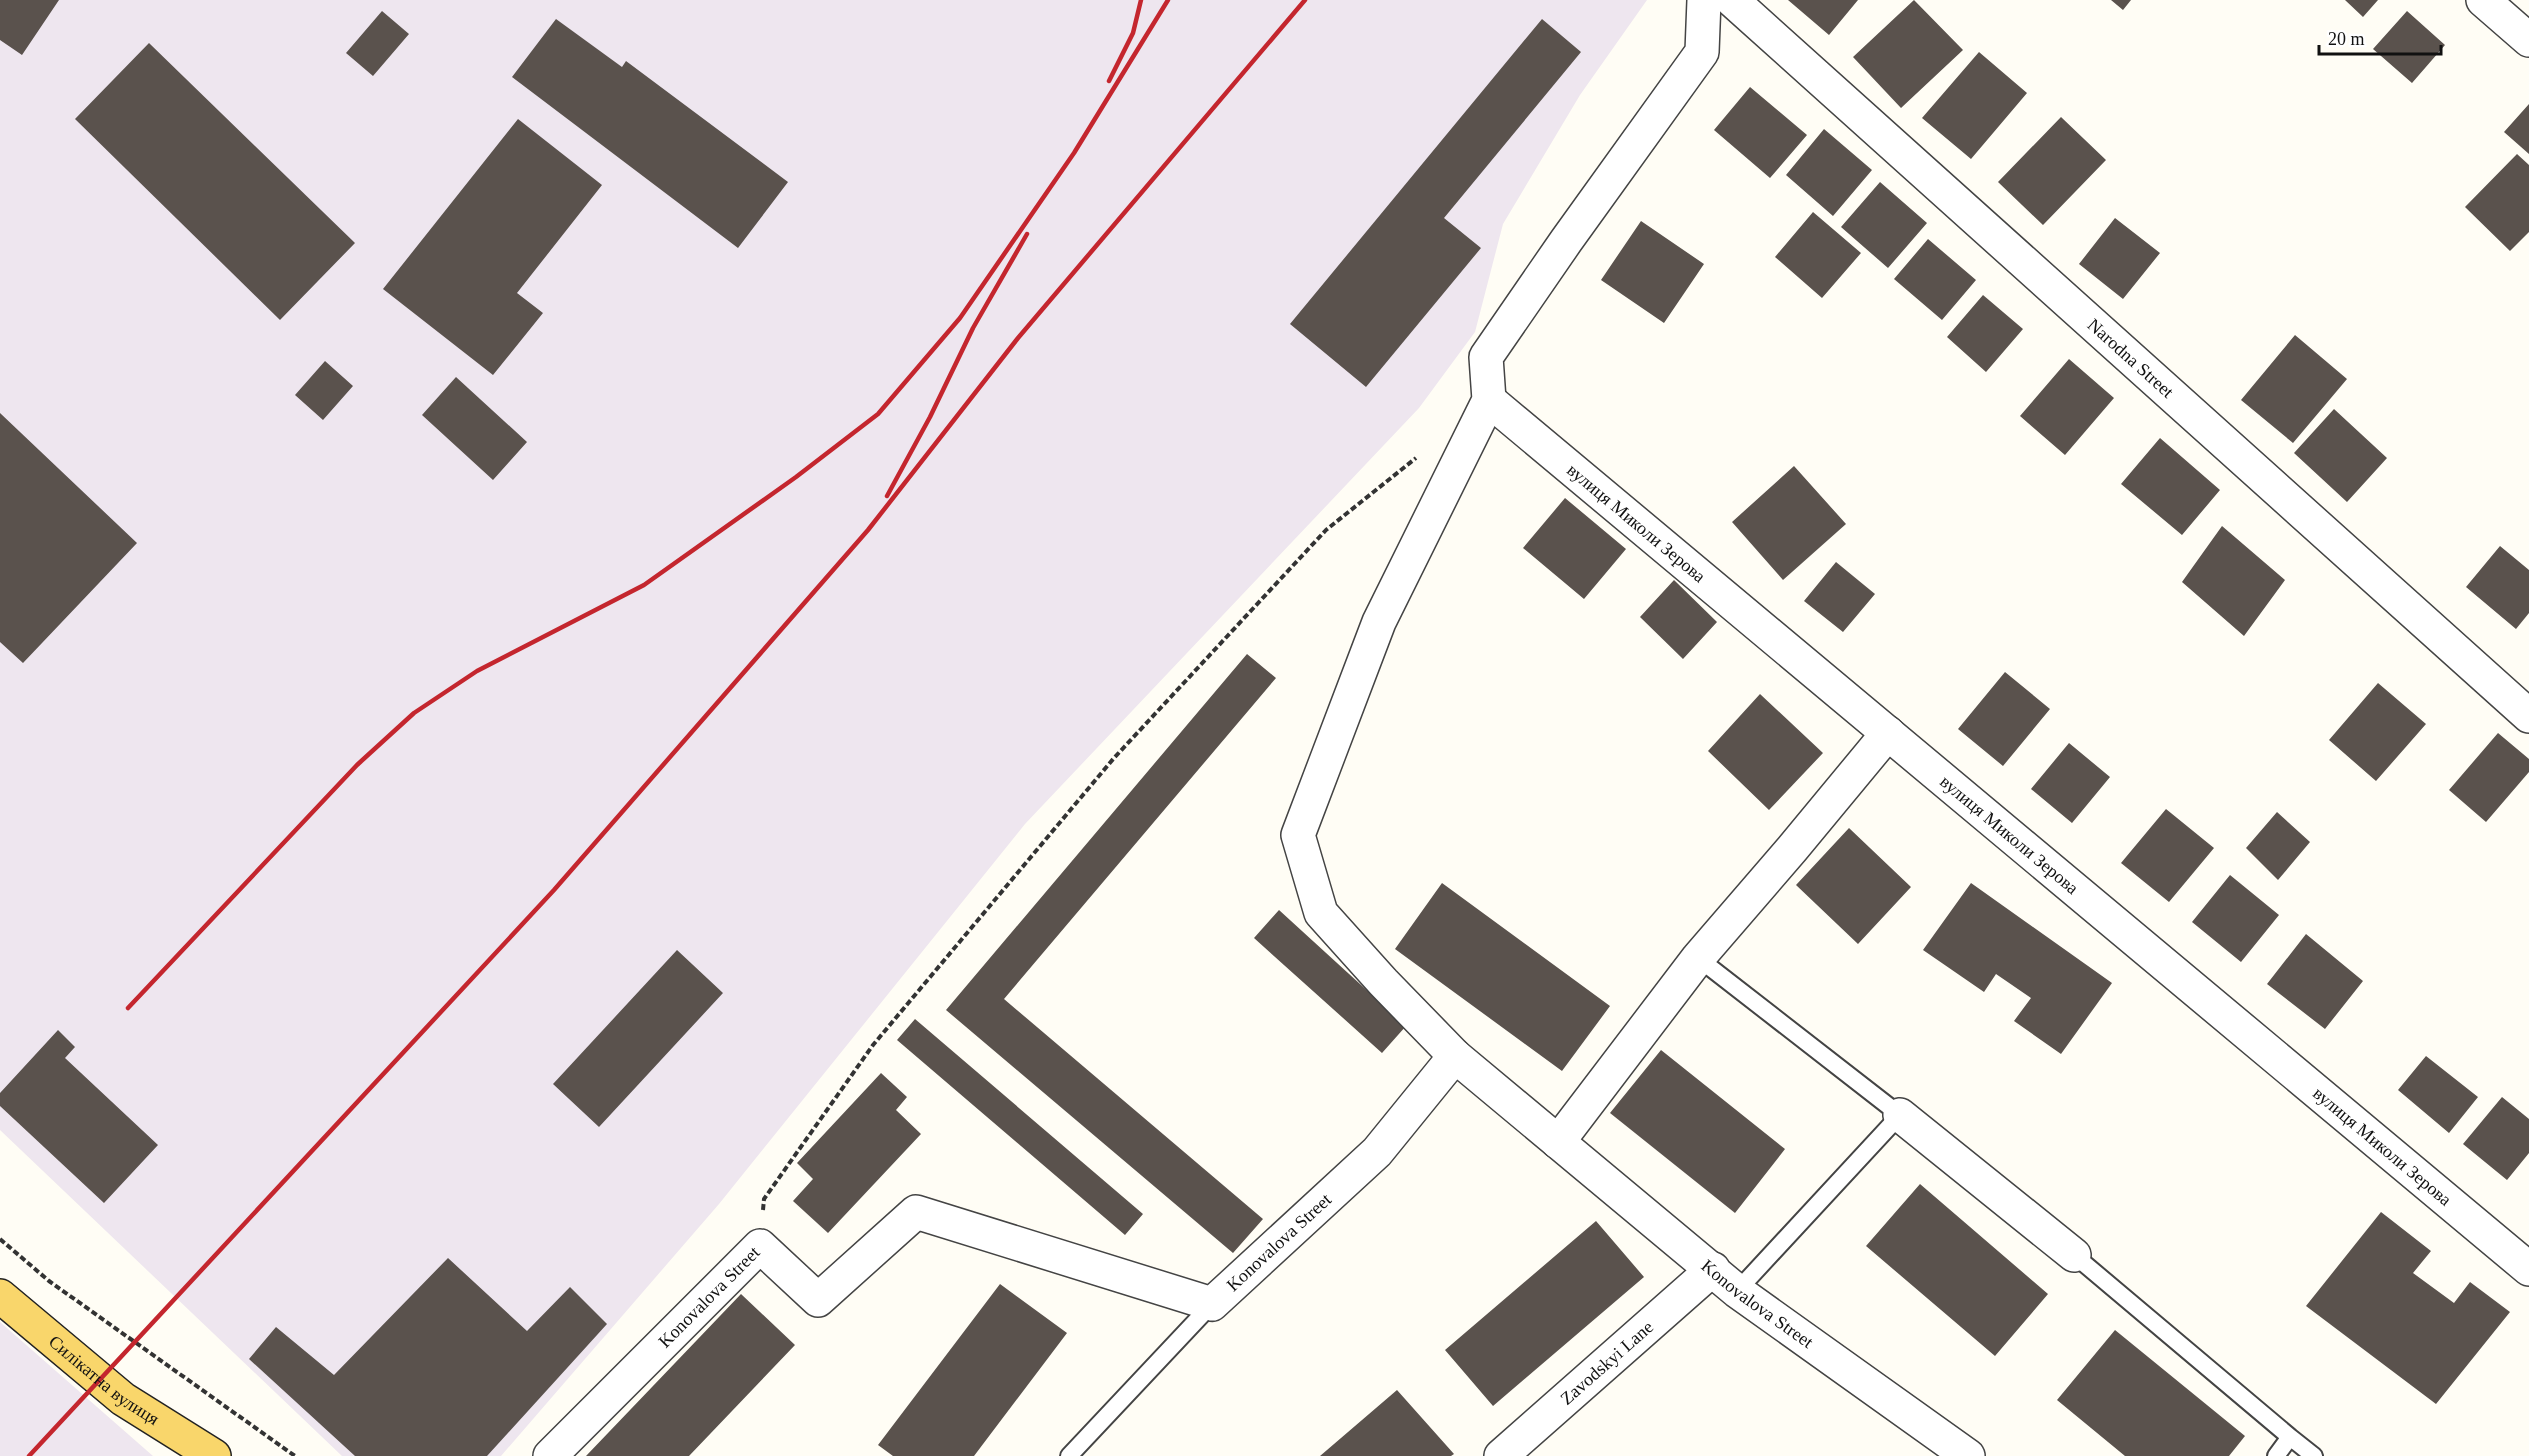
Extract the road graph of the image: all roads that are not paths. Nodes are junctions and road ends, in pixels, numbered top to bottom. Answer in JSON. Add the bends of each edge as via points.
{"nodes":[{"id":1,"x":1704,"y":0,"type":"edge"},
{"id":2,"x":1732,"y":0,"type":"edge"},
{"id":3,"x":2483,"y":0,"type":"edge"},
{"id":4,"x":2529,"y":40,"type":"edge"},
{"id":5,"x":1489,"y":400,"type":"junction"},
{"id":6,"x":2529,"y":716,"type":"edge"},
{"id":7,"x":1888,"y":733,"type":"junction"},
{"id":8,"x":1698,"y":958,"type":"junction"},
{"id":9,"x":1455,"y":1056,"type":"junction"},
{"id":10,"x":1900,"y":1114,"type":"junction"},
{"id":11,"x":1558,"y":1142,"type":"junction"},
{"id":12,"x":2074,"y":1255,"type":"joint"},
{"id":13,"x":1713,"y":1269,"type":"junction"},
{"id":14,"x":2529,"y":1269,"type":"edge"},
{"id":15,"x":1737,"y":1291,"type":"junction"},
{"id":16,"x":0,"y":1296,"type":"edge"},
{"id":17,"x":1212,"y":1304,"type":"junction"},
{"id":18,"x":2290,"y":1437,"type":"junction"},
{"id":19,"x":214,"y":1456,"type":"edge"},
{"id":20,"x":550,"y":1456,"type":"edge"},
{"id":21,"x":1069,"y":1456,"type":"edge"},
{"id":22,"x":1501,"y":1456,"type":"edge"},
{"id":23,"x":1968,"y":1456,"type":"edge"},
{"id":24,"x":2276,"y":1456,"type":"edge"},
{"id":25,"x":2314,"y":1456,"type":"edge"}],
"edges":[{"from":1,"to":5,"type":"street","via":[[1702,52],[1486,357]]},
{"from":2,"to":6,"type":"street","name":"Narodna Street"},
{"from":3,"to":4,"type":"street"},
{"from":5,"to":7,"type":"street","name":"вулиця Миколи Зерова"},
{"from":5,"to":9,"type":"street","via":[[1380,622],[1298,835],[1321,913]]},
{"from":7,"to":8,"type":"street"},
{"from":7,"to":14,"type":"street","name":"вулиця Миколи Зерова"},
{"from":8,"to":10,"type":"lane"},
{"from":8,"to":11,"type":"street"},
{"from":9,"to":11,"type":"street","name":"Konovalova Street"},
{"from":9,"to":17,"type":"street","name":"Konovalova Street","via":[[1377,1152]]},
{"from":10,"to":12,"type":"street"},
{"from":10,"to":15,"type":"lane"},
{"from":11,"to":13,"type":"street","name":"Konovalova Street"},
{"from":12,"to":18,"type":"lane"},
{"from":13,"to":15,"type":"street","name":"Konovalova Street"},
{"from":13,"to":22,"type":"street","name":"Zavodskyi Lane"},
{"from":15,"to":23,"type":"street","name":"Konovalova Street"},
{"from":16,"to":19,"type":"main road","name":"Силікатна вулиця","via":[[123,1399]]},
{"from":17,"to":20,"type":"street","name":"Konovalova Street","via":[[916,1212],[818,1300],[760,1246]]},
{"from":17,"to":21,"type":"lane"},
{"from":18,"to":24,"type":"lane"},
{"from":18,"to":25,"type":"lane"}]}
